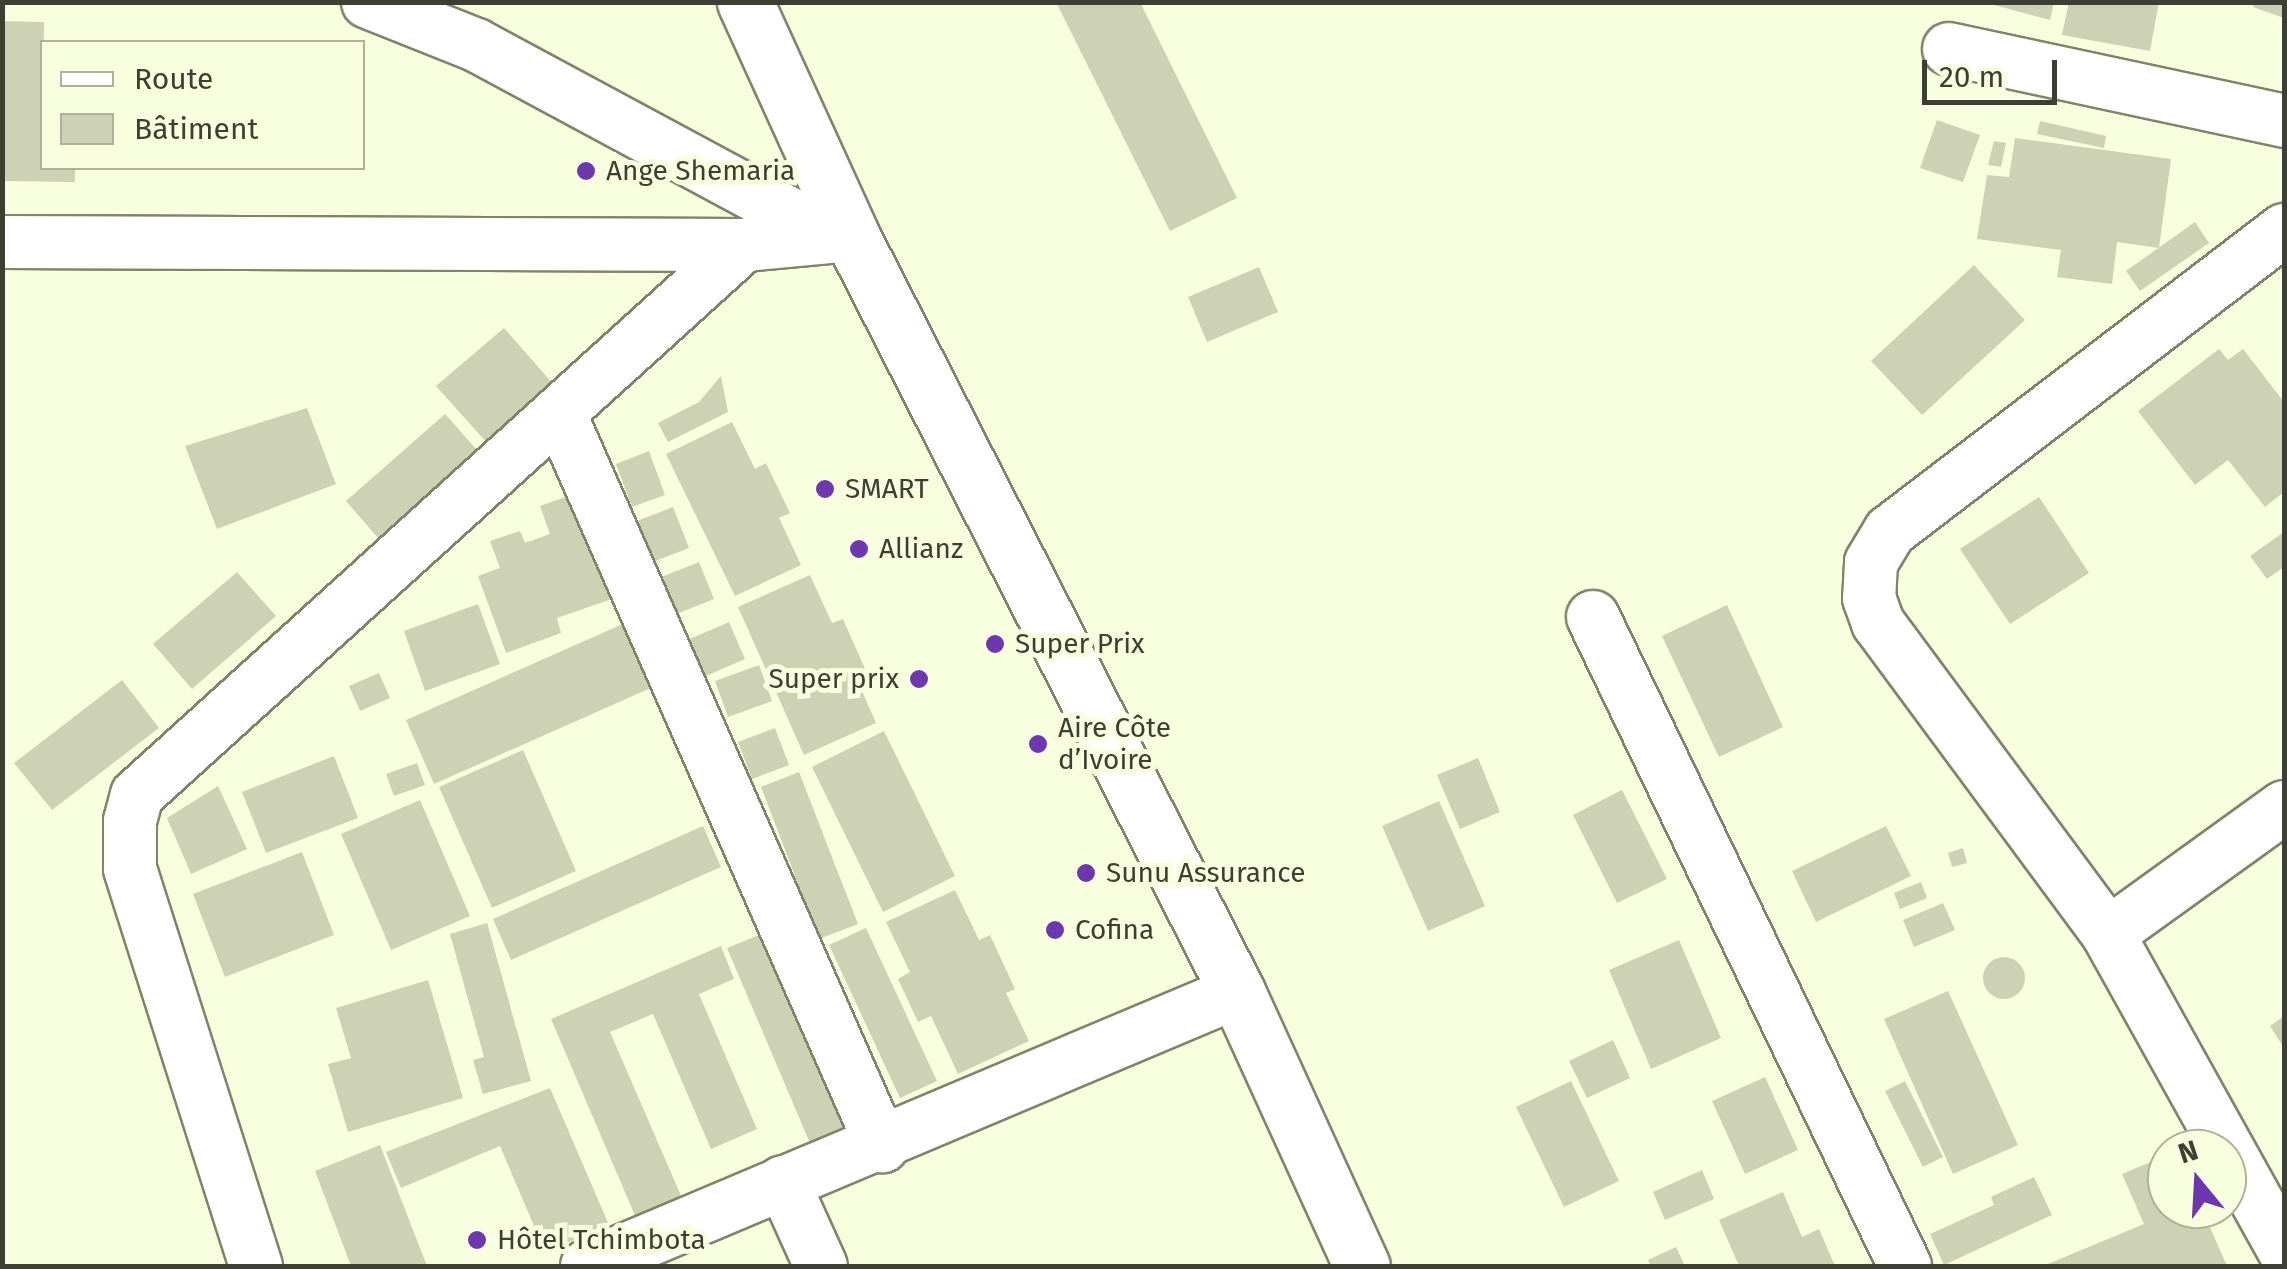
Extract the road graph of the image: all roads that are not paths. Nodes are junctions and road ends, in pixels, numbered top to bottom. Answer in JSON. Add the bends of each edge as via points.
{"nodes":[{"id":1,"x":368,"y":2,"type":"edge"},
{"id":2,"x":745,"y":2,"type":"edge"},
{"id":3,"x":1949,"y":49,"type":"dead end"},
{"id":4,"x":2284,"y":121,"type":"edge"},
{"id":5,"x":2284,"y":230,"type":"edge"},
{"id":6,"x":840,"y":235,"type":"junction"},
{"id":7,"x":2,"y":242,"type":"edge"},
{"id":8,"x":744,"y":246,"type":"junction"},
{"id":9,"x":561,"y":416,"type":"junction"},
{"id":10,"x":1594,"y":618,"type":"dead end"},
{"id":11,"x":2284,"y":807,"type":"edge"},
{"id":12,"x":2108,"y":934,"type":"junction"},
{"id":13,"x":1237,"y":992,"type":"junction"},
{"id":14,"x":882,"y":1146,"type":"junction"},
{"id":15,"x":784,"y":1182,"type":"junction"},
{"id":16,"x":2284,"y":1250,"type":"edge"},
{"id":17,"x":256,"y":1266,"type":"edge"},
{"id":18,"x":587,"y":1266,"type":"edge"},
{"id":19,"x":821,"y":1266,"type":"edge"},
{"id":20,"x":1362,"y":1266,"type":"edge"},
{"id":21,"x":1905,"y":1266,"type":"edge"}],
"edges":[{"from":1,"to":6,"type":"street","via":[[476,45]]},
{"from":2,"to":6,"type":"main road"},
{"from":3,"to":4,"type":"street"},
{"from":5,"to":12,"type":"street","via":[[1890,531],[1870,562],[1869,598],[1878,624]]},
{"from":6,"to":8,"type":"street"},
{"from":6,"to":13,"type":"main road"},
{"from":7,"to":8,"type":"street"},
{"from":8,"to":9,"type":"street"},
{"from":9,"to":14,"type":"street"},
{"from":9,"to":17,"type":"street","via":[[138,795],[130,821],[130,868]]},
{"from":10,"to":21,"type":"street"},
{"from":11,"to":12,"type":"street"},
{"from":12,"to":16,"type":"street"},
{"from":13,"to":14,"type":"street"},
{"from":13,"to":20,"type":"main road"},
{"from":14,"to":15,"type":"street"},
{"from":15,"to":18,"type":"street"},
{"from":15,"to":19,"type":"street"}]}
